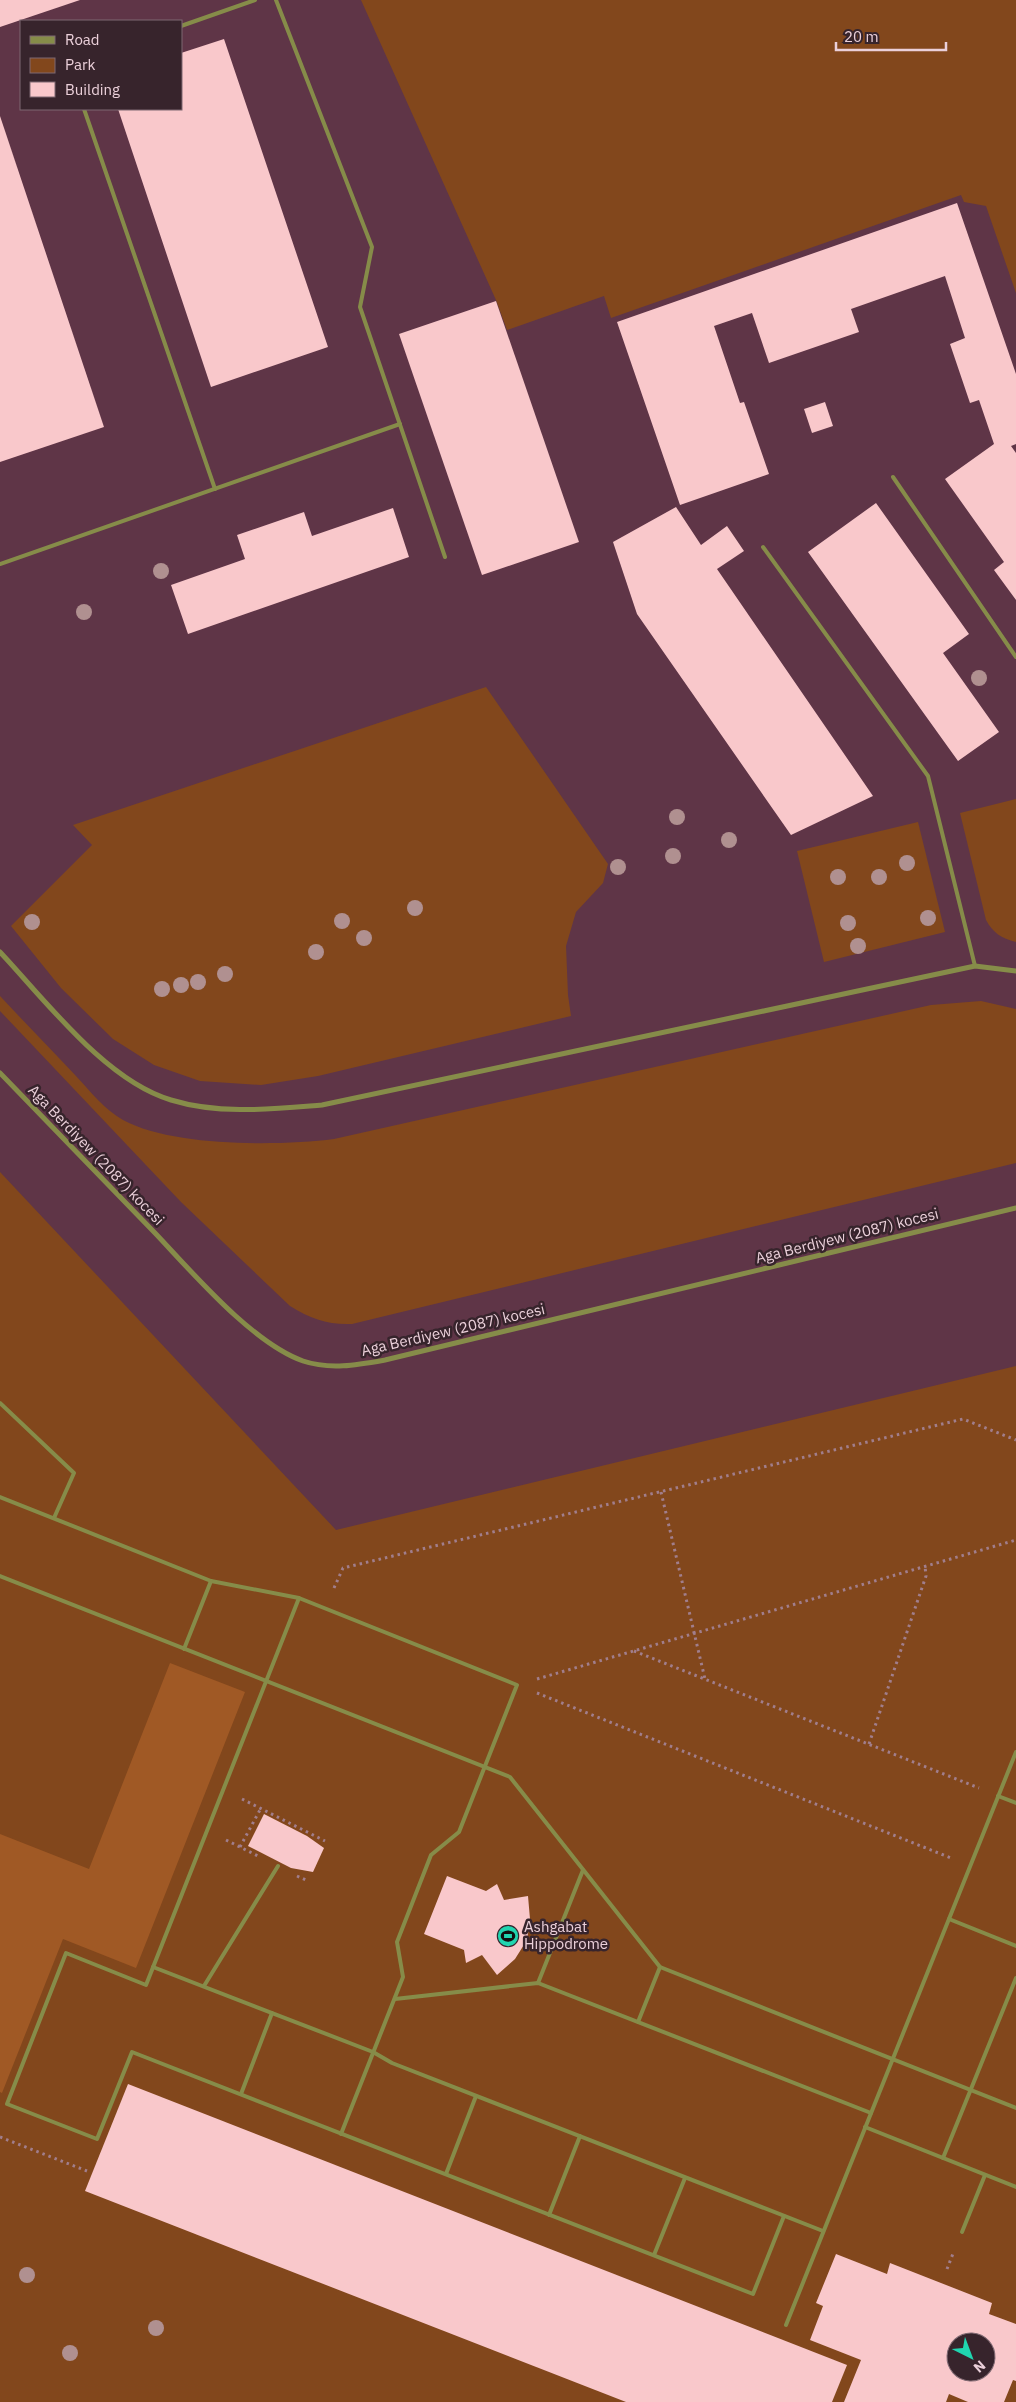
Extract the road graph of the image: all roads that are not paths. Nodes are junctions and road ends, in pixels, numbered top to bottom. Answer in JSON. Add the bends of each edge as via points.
{"nodes":[{"id":1,"x":256,"y":0,"type":"edge"},
{"id":2,"x":276,"y":0,"type":"edge"},
{"id":3,"x":182,"y":26,"type":"edge"},
{"id":4,"x":84,"y":110,"type":"edge"},
{"id":5,"x":400,"y":424,"type":"junction"},
{"id":6,"x":893,"y":477,"type":"dead end"},
{"id":7,"x":215,"y":489,"type":"junction"},
{"id":8,"x":763,"y":547,"type":"dead end"},
{"id":9,"x":445,"y":557,"type":"dead end"},
{"id":10,"x":0,"y":564,"type":"edge"},
{"id":11,"x":1016,"y":657,"type":"edge"},
{"id":12,"x":0,"y":952,"type":"edge"},
{"id":13,"x":975,"y":966,"type":"junction"},
{"id":14,"x":1016,"y":971,"type":"edge"},
{"id":15,"x":0,"y":1073,"type":"edge"},
{"id":16,"x":1016,"y":1208,"type":"edge"},
{"id":17,"x":0,"y":1403,"type":"edge"},
{"id":18,"x":0,"y":1497,"type":"edge"},
{"id":19,"x":54,"y":1518,"type":"junction"},
{"id":20,"x":0,"y":1576,"type":"edge"},
{"id":21,"x":211,"y":1581,"type":"junction"},
{"id":22,"x":299,"y":1598,"type":"junction"},
{"id":23,"x":184,"y":1649,"type":"junction"},
{"id":24,"x":266,"y":1681,"type":"junction"},
{"id":25,"x":1016,"y":1752,"type":"edge"},
{"id":26,"x":485,"y":1768,"type":"junction"},
{"id":27,"x":998,"y":1796,"type":"junction"},
{"id":28,"x":1016,"y":1803,"type":"edge"},
{"id":29,"x":278,"y":1866,"type":"road end"},
{"id":30,"x":583,"y":1870,"type":"junction"},
{"id":31,"x":949,"y":1919,"type":"junction"},
{"id":32,"x":1016,"y":1946,"type":"edge"},
{"id":33,"x":153,"y":1966,"type":"junction"},
{"id":34,"x":660,"y":1967,"type":"junction"},
{"id":35,"x":1016,"y":1978,"type":"edge"},
{"id":36,"x":538,"y":1983,"type":"junction"},
{"id":37,"x":204,"y":1986,"type":"junction"},
{"id":38,"x":394,"y":1999,"type":"junction"},
{"id":39,"x":272,"y":2013,"type":"junction"},
{"id":40,"x":638,"y":2022,"type":"junction"},
{"id":41,"x":373,"y":2052,"type":"junction"},
{"id":42,"x":893,"y":2059,"type":"junction"},
{"id":43,"x":971,"y":2090,"type":"junction"},
{"id":44,"x":241,"y":2094,"type":"junction"},
{"id":45,"x":476,"y":2096,"type":"junction"},
{"id":46,"x":1016,"y":2108,"type":"edge"},
{"id":47,"x":871,"y":2113,"type":"junction"},
{"id":48,"x":865,"y":2127,"type":"junction"},
{"id":49,"x":341,"y":2134,"type":"junction"},
{"id":50,"x":580,"y":2136,"type":"junction"},
{"id":51,"x":943,"y":2158,"type":"junction"},
{"id":52,"x":446,"y":2174,"type":"junction"},
{"id":53,"x":985,"y":2175,"type":"junction"},
{"id":54,"x":685,"y":2178,"type":"junction"},
{"id":55,"x":1016,"y":2187,"type":"edge"},
{"id":56,"x":549,"y":2215,"type":"junction"},
{"id":57,"x":784,"y":2216,"type":"junction"},
{"id":58,"x":823,"y":2231,"type":"junction"},
{"id":59,"x":962,"y":2232,"type":"dead end"},
{"id":60,"x":654,"y":2255,"type":"junction"},
{"id":61,"x":786,"y":2324,"type":"dead end"}],
"edges":[{"from":1,"to":3,"type":"lane"},
{"from":2,"to":5,"type":"lane","via":[[372,247],[360,307]]},
{"from":4,"to":7,"type":"lane"},
{"from":5,"to":7,"type":"lane"},
{"from":5,"to":9,"type":"lane"},
{"from":6,"to":11,"type":"lane"},
{"from":7,"to":10,"type":"lane"},
{"from":8,"to":13,"type":"lane","via":[[928,776]]},
{"from":12,"to":13,"type":"street","via":[[100,1059],[124,1076],[170,1100],[229,1110],[322,1105]]},
{"from":13,"to":14,"type":"street"},
{"from":15,"to":16,"type":"street","name":"Aga Berdiyew (2087) kocesi","via":[[229,1309],[287,1354],[330,1367],[394,1357]]},
{"from":17,"to":19,"type":"lane","via":[[74,1473]]},
{"from":18,"to":19,"type":"lane"},
{"from":19,"to":21,"type":"lane"},
{"from":20,"to":23,"type":"lane"},
{"from":21,"to":22,"type":"lane"},
{"from":21,"to":23,"type":"lane"},
{"from":22,"to":24,"type":"lane"},
{"from":22,"to":26,"type":"lane","via":[[517,1685]]},
{"from":23,"to":24,"type":"lane"},
{"from":24,"to":26,"type":"lane"},
{"from":24,"to":33,"type":"lane"},
{"from":25,"to":27,"type":"lane"},
{"from":26,"to":30,"type":"lane","via":[[510,1777]]},
{"from":26,"to":38,"type":"lane","via":[[459,1832],[431,1855],[400,1933],[397,1942],[403,1978]]},
{"from":27,"to":28,"type":"lane"},
{"from":27,"to":31,"type":"lane"},
{"from":29,"to":37,"type":"lane"},
{"from":30,"to":34,"type":"lane"},
{"from":30,"to":36,"type":"lane"},
{"from":31,"to":32,"type":"lane"},
{"from":31,"to":42,"type":"lane"},
{"from":33,"to":37,"type":"lane"},
{"from":33,"to":44,"type":"lane","via":[[146,1985],[66,1953],[7,2104],[98,2139],[132,2052]]},
{"from":34,"to":40,"type":"lane"},
{"from":34,"to":42,"type":"lane"},
{"from":35,"to":43,"type":"lane"},
{"from":36,"to":38,"type":"lane"},
{"from":36,"to":40,"type":"lane"},
{"from":37,"to":39,"type":"lane"},
{"from":38,"to":41,"type":"lane"},
{"from":39,"to":41,"type":"lane"},
{"from":39,"to":44,"type":"lane"},
{"from":40,"to":47,"type":"lane"},
{"from":41,"to":45,"type":"lane","via":[[392,2063]]},
{"from":41,"to":49,"type":"lane"},
{"from":42,"to":43,"type":"lane"},
{"from":42,"to":47,"type":"lane"},
{"from":43,"to":46,"type":"lane"},
{"from":43,"to":51,"type":"lane"},
{"from":44,"to":49,"type":"lane"},
{"from":45,"to":50,"type":"lane"},
{"from":45,"to":52,"type":"lane"},
{"from":47,"to":48,"type":"lane"},
{"from":48,"to":51,"type":"lane"},
{"from":48,"to":58,"type":"lane"},
{"from":49,"to":52,"type":"lane"},
{"from":50,"to":54,"type":"lane"},
{"from":50,"to":56,"type":"lane"},
{"from":51,"to":53,"type":"lane"},
{"from":52,"to":56,"type":"lane"},
{"from":53,"to":55,"type":"lane"},
{"from":53,"to":59,"type":"lane"},
{"from":54,"to":57,"type":"lane"},
{"from":54,"to":60,"type":"lane"},
{"from":56,"to":60,"type":"lane"},
{"from":57,"to":58,"type":"lane"},
{"from":57,"to":60,"type":"lane","via":[[752,2294]]},
{"from":58,"to":61,"type":"lane"}]}
